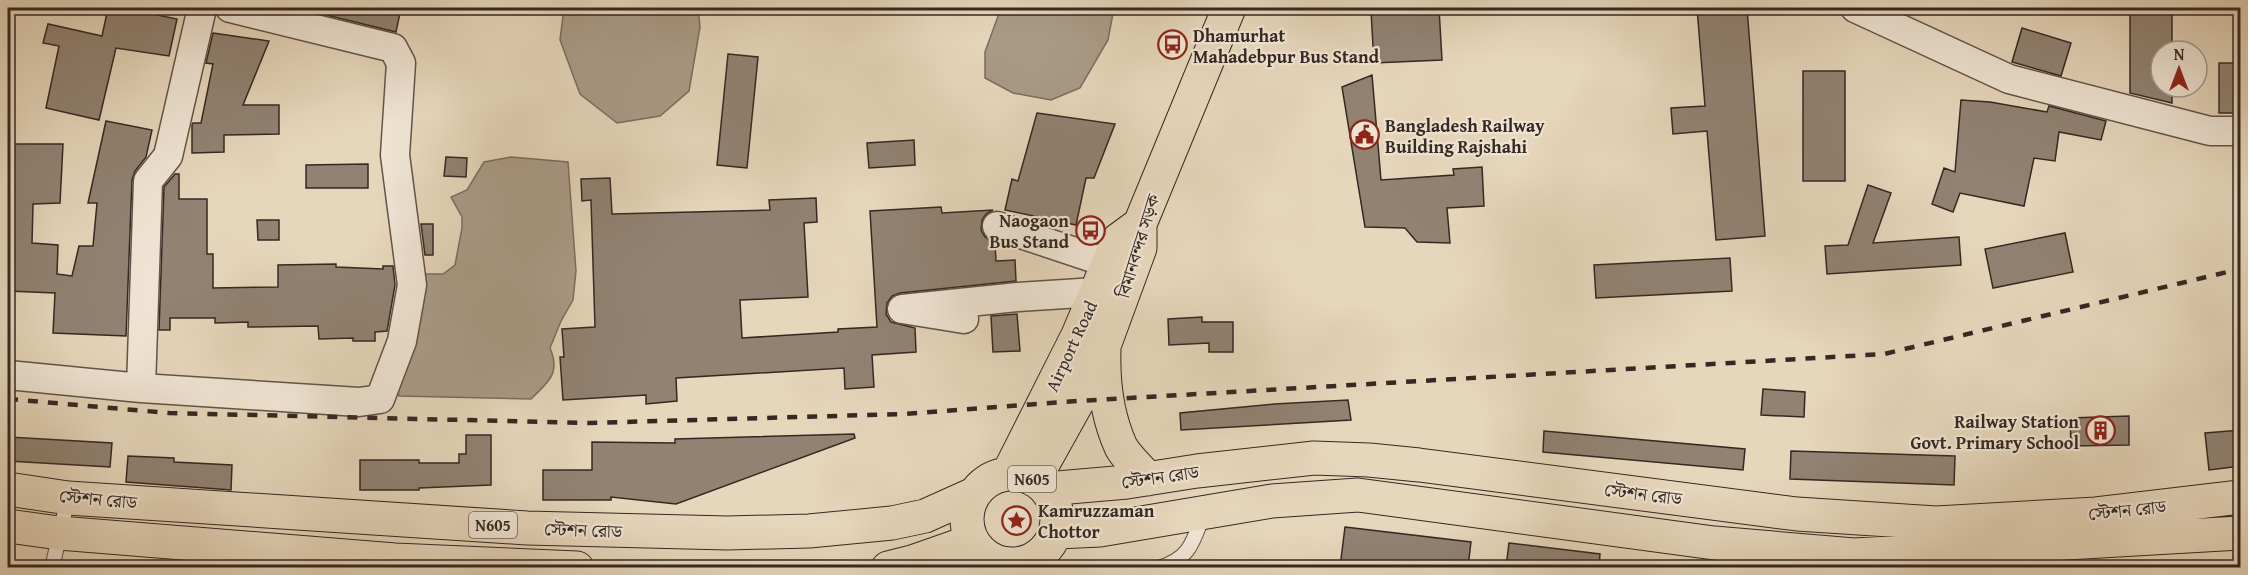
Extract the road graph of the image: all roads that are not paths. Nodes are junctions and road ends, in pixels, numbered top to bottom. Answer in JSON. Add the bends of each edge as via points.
{"nodes":[{"id":1,"x":202,"y":8,"type":"edge"},
{"id":2,"x":230,"y":8,"type":"edge"},
{"id":3,"x":1229,"y":8,"type":"edge"},
{"id":4,"x":1855,"y":8,"type":"edge"},
{"id":5,"x":275,"y":13,"type":"edge"},
{"id":6,"x":2241,"y":131,"type":"edge"},
{"id":7,"x":1140,"y":224,"type":"joint"},
{"id":8,"x":998,"y":226,"type":"dead end"},
{"id":9,"x":1114,"y":282,"type":"junction"},
{"id":10,"x":964,"y":319,"type":"dead end"},
{"id":11,"x":1104,"y":346,"type":"junction"},
{"id":12,"x":8,"y":375,"type":"edge"},
{"id":13,"x":141,"y":388,"type":"junction"},
{"id":14,"x":1148,"y":479,"type":"junction"},
{"id":15,"x":1030,"y":481,"type":"junction"},
{"id":16,"x":8,"y":489,"type":"edge"},
{"id":17,"x":974,"y":494,"type":"junction"},
{"id":18,"x":2241,"y":496,"type":"edge"},
{"id":19,"x":68,"y":498,"type":"junction"},
{"id":20,"x":1203,"y":513,"type":"junction"},
{"id":21,"x":8,"y":526,"type":"edge"},
{"id":22,"x":1057,"y":532,"type":"junction"},
{"id":23,"x":59,"y":533,"type":"junction"},
{"id":24,"x":2241,"y":533,"type":"edge"},
{"id":25,"x":992,"y":559,"type":"edge"},
{"id":26,"x":1929,"y":559,"type":"edge"},
{"id":27,"x":52,"y":567,"type":"edge"},
{"id":28,"x":577,"y":567,"type":"edge"},
{"id":29,"x":888,"y":567,"type":"edge"},
{"id":30,"x":930,"y":567,"type":"edge"},
{"id":31,"x":1158,"y":567,"type":"edge"}],
"edges":[{"from":1,"to":13,"type":"street","via":[[168,156],[148,181]]},
{"from":2,"to":5,"type":"street"},
{"from":3,"to":7,"type":"main road","name":"বিমানবন্দর সড়ক"},
{"from":4,"to":6,"type":"street","via":[[2009,79],[2210,131]]},
{"from":5,"to":13,"type":"street","via":[[393,48],[401,63],[395,155],[412,285],[402,342],[380,399],[359,402]]},
{"from":7,"to":9,"type":"main road","name":"Airport Road","via":[[1118,240]]},
{"from":8,"to":9,"type":"street"},
{"from":9,"to":10,"type":"street","via":[[902,309]]},
{"from":9,"to":11,"type":"main road","name":"বিমানবন্দর সড়ক"},
{"from":9,"to":15,"type":"main road","name":"Airport Road","via":[[1078,335]]},
{"from":11,"to":14,"type":"main road","via":[[1106,399],[1122,448]]},
{"from":11,"to":15,"type":"main road","name":"বিমানবন্দর সড়ক","via":[[1078,401]]},
{"from":12,"to":13,"type":"street"},
{"from":14,"to":15,"type":"main road","name":"স্টেশন রোড"},
{"from":14,"to":18,"type":"main road","name":"স্টেশন রোড","via":[[1314,458],[1369,460],[1797,514],[1936,522],[2096,514]]},
{"from":15,"to":17,"type":"main road","number":"N605","via":[[995,477]]},
{"from":15,"to":22,"type":"main road","number":"N605","via":[[1054,502]]},
{"from":16,"to":19,"type":"main road","name":"স্টেশন রোড","number":"N605"},
{"from":17,"to":19,"type":"main road","name":"স্টেশন রোড","number":"N605","via":[[926,516],[891,522],[809,531],[727,533],[527,528]]},
{"from":17,"to":25,"type":"main road","via":[[966,517]]},
{"from":19,"to":23,"type":"lane"},
{"from":20,"to":22,"type":"main road","name":"স্টেশন রোড","via":[[1100,530]]},
{"from":20,"to":26,"type":"main road","name":"স্টেশন রোড","via":[[1272,501],[1358,495],[1714,543]]},
{"from":20,"to":31,"type":"lane","via":[[1191,547],[1183,557]]},
{"from":21,"to":23,"type":"main road","name":"স্টেশন রোড","number":"N605"},
{"from":22,"to":25,"type":"main road","via":[[1038,557]]},
{"from":23,"to":27,"type":"lane"},
{"from":23,"to":28,"type":"main road","name":"স্টেশন রোড","number":"N605","via":[[395,560]]},
{"from":24,"to":26,"type":"main road","name":"স্টেশন রোড"},
{"from":25,"to":29,"type":"main road","via":[[912,562]]},
{"from":25,"to":30,"type":"main road"}]}
